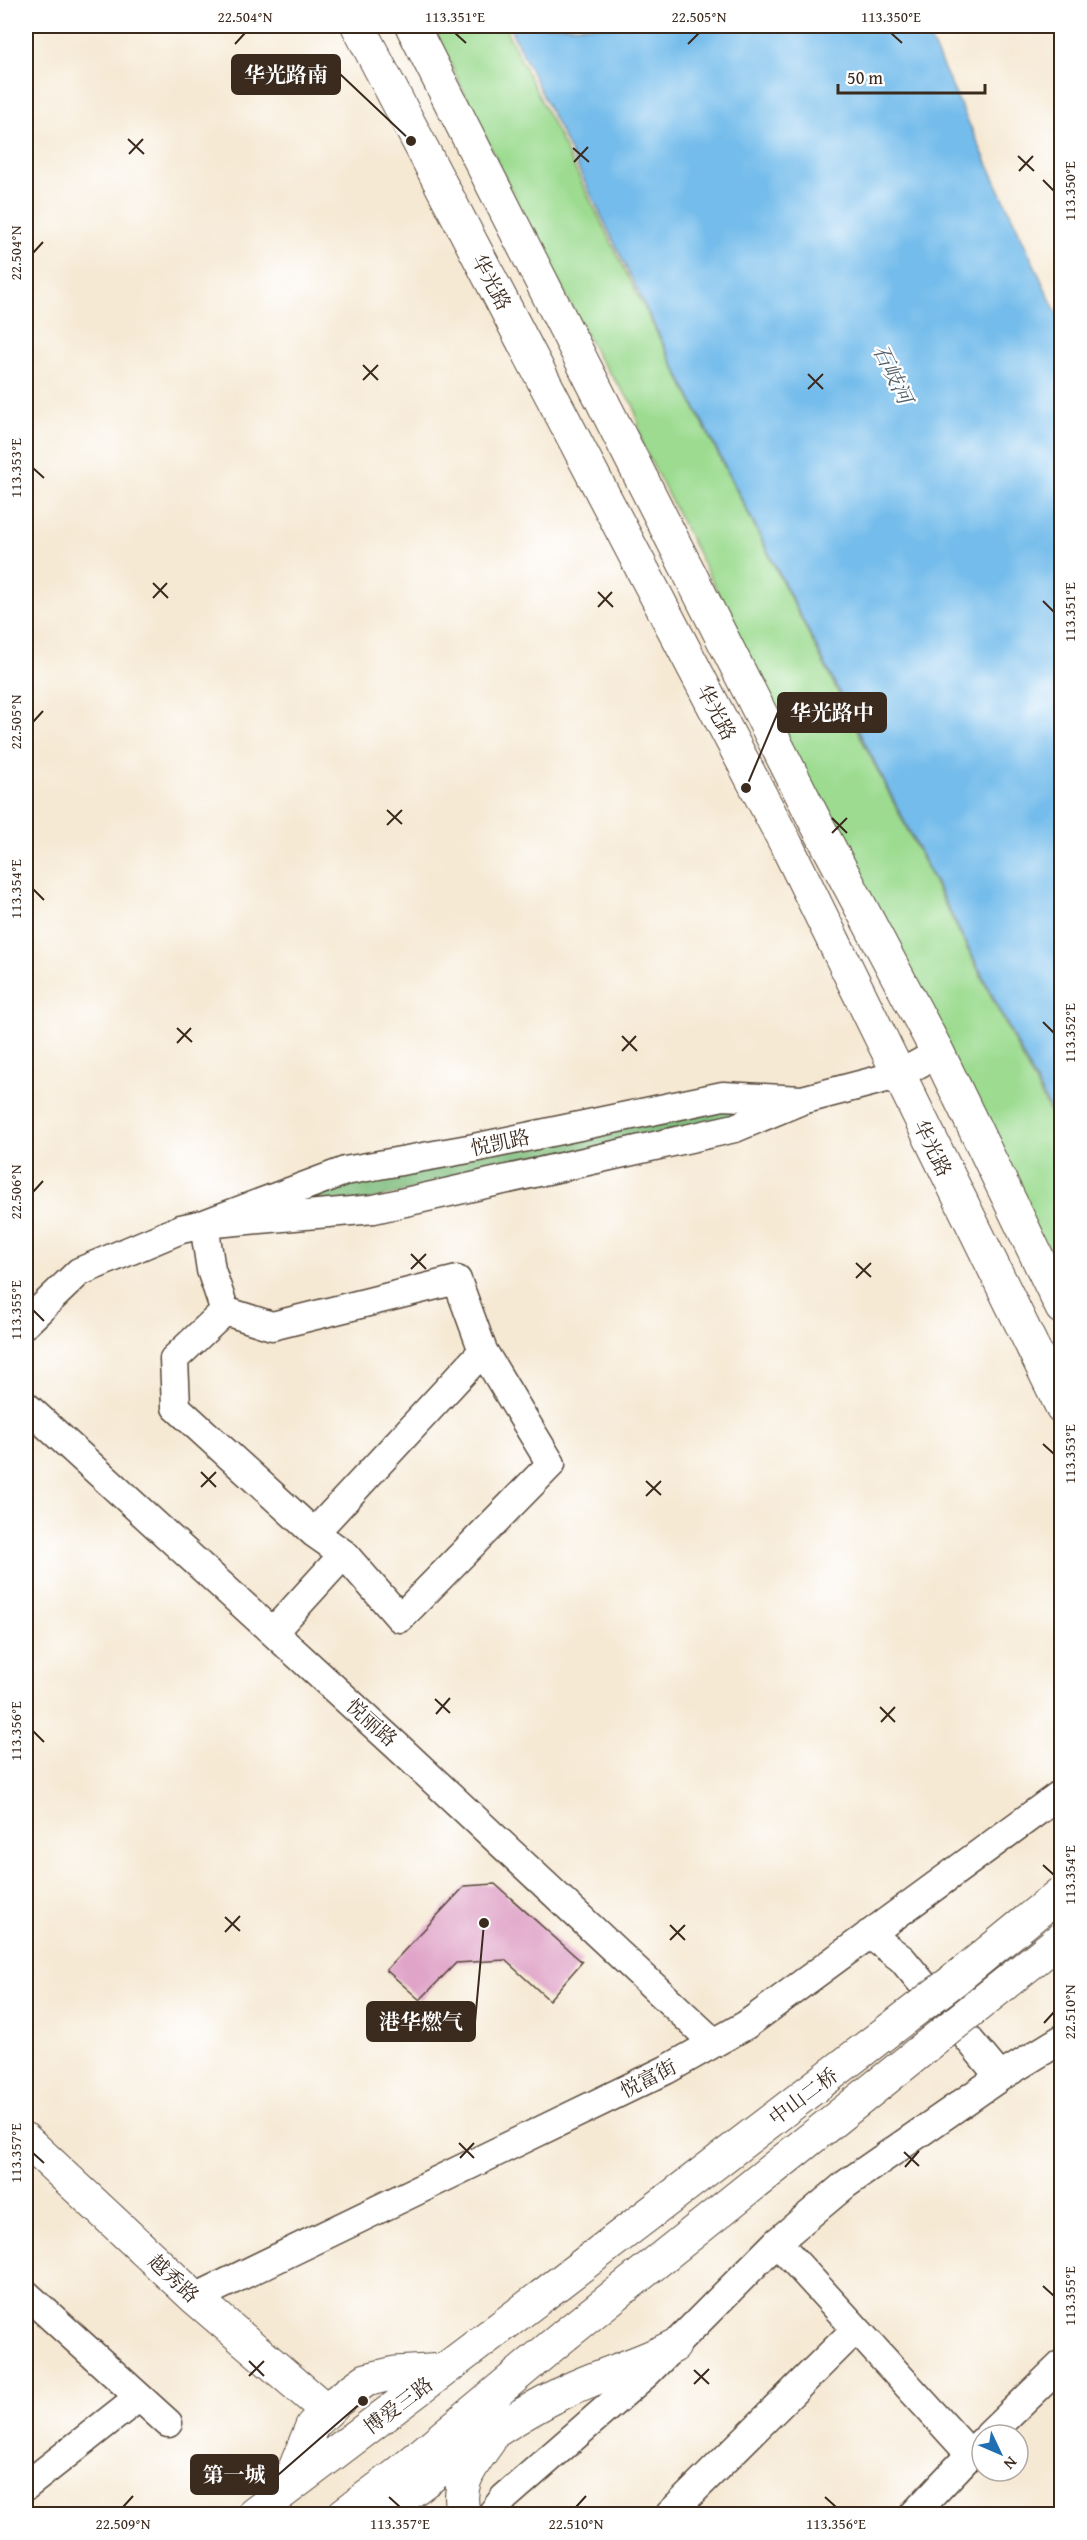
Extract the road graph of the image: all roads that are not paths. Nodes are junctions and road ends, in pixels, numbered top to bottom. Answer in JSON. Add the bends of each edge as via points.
{"nodes":[{"id":1,"x":358,"y":26,"type":"edge"},
{"id":2,"x":412,"y":26,"type":"edge"},
{"id":3,"x":938,"y":1053,"type":"junction"},
{"id":4,"x":898,"y":1076,"type":"junction"},
{"id":5,"x":802,"y":1100,"type":"junction"},
{"id":6,"x":204,"y":1224,"type":"junction"},
{"id":7,"x":1062,"y":1308,"type":"edge"},
{"id":8,"x":225,"y":1311,"type":"junction"},
{"id":9,"x":26,"y":1323,"type":"edge"},
{"id":10,"x":483,"y":1351,"type":"junction"},
{"id":11,"x":26,"y":1406,"type":"edge"},
{"id":12,"x":1062,"y":1407,"type":"edge"},
{"id":13,"x":314,"y":1533,"type":"junction"},
{"id":14,"x":344,"y":1554,"type":"junction"},
{"id":15,"x":273,"y":1632,"type":"junction"},
{"id":16,"x":1062,"y":1793,"type":"edge"},
{"id":17,"x":1062,"y":1892,"type":"edge"},
{"id":18,"x":869,"y":1934,"type":"junction"},
{"id":19,"x":1062,"y":1938,"type":"edge"},
{"id":20,"x":1062,"y":2039,"type":"edge"},
{"id":21,"x":714,"y":2043,"type":"junction"},
{"id":22,"x":1000,"y":2077,"type":"junction"},
{"id":23,"x":26,"y":2140,"type":"edge"},
{"id":24,"x":777,"y":2242,"type":"junction"},
{"id":25,"x":26,"y":2294,"type":"edge"},
{"id":26,"x":542,"y":2296,"type":"joint"},
{"id":27,"x":195,"y":2298,"type":"junction"},
{"id":28,"x":856,"y":2329,"type":"junction"},
{"id":29,"x":565,"y":2335,"type":"junction"},
{"id":30,"x":674,"y":2346,"type":"junction"},
{"id":31,"x":1062,"y":2364,"type":"edge"},
{"id":32,"x":444,"y":2370,"type":"junction"},
{"id":33,"x":139,"y":2397,"type":"junction"},
{"id":34,"x":327,"y":2411,"type":"junction"},
{"id":35,"x":1002,"y":2423,"type":"edge"},
{"id":36,"x":168,"y":2424,"type":"dead end"},
{"id":37,"x":496,"y":2432,"type":"junction"},
{"id":38,"x":970,"y":2435,"type":"edge"},
{"id":39,"x":970,"y":2455,"type":"edge"},
{"id":40,"x":26,"y":2486,"type":"edge"},
{"id":41,"x":287,"y":2490,"type":"junction"},
{"id":42,"x":254,"y":2514,"type":"edge"},
{"id":43,"x":344,"y":2514,"type":"edge"},
{"id":44,"x":381,"y":2514,"type":"edge"},
{"id":45,"x":464,"y":2514,"type":"edge"},
{"id":46,"x":492,"y":2514,"type":"edge"},
{"id":47,"x":670,"y":2514,"type":"edge"},
{"id":48,"x":914,"y":2514,"type":"edge"}],
"edges":[{"from":1,"to":4,"type":"main road","name":"华光路","via":[[786,844]]},
{"from":2,"to":3,"type":"main road","name":"华光路","via":[[813,817]]},
{"from":3,"to":4,"type":"street","name":"悦凯路"},
{"from":3,"to":7,"type":"main road","name":"华光路"},
{"from":4,"to":5,"type":"street","name":"悦凯路"},
{"from":4,"to":12,"type":"main road","name":"华光路"},
{"from":5,"to":6,"type":"street","name":"悦凯路","via":[[735,1128],[374,1209]]},
{"from":5,"to":6,"type":"street","name":"悦凯路","via":[[723,1096],[345,1171]]},
{"from":6,"to":8,"type":"street","via":[[211,1270]]},
{"from":6,"to":9,"type":"street","name":"悦凯路","via":[[181,1229],[79,1272]]},
{"from":8,"to":10,"type":"street","via":[[272,1326],[457,1280]]},
{"from":8,"to":13,"type":"street","via":[[174,1359],[176,1407]]},
{"from":10,"to":13,"type":"street"},
{"from":10,"to":14,"type":"street","via":[[551,1464],[400,1618]]},
{"from":11,"to":15,"type":"street","name":"悦丽路"},
{"from":13,"to":14,"type":"street"},
{"from":14,"to":15,"type":"street"},
{"from":15,"to":21,"type":"street","name":"悦丽路"},
{"from":16,"to":18,"type":"street","name":"悦富街"},
{"from":17,"to":26,"type":"main road","name":"中山二桥","bridge":true,"via":[[953,1981]]},
{"from":18,"to":21,"type":"street","name":"悦富街","via":[[746,2025]]},
{"from":18,"to":22,"type":"street","via":[[902,1959]]},
{"from":19,"to":29,"type":"main road","name":"中山二桥","bridge":true},
{"from":20,"to":22,"type":"street"},
{"from":21,"to":27,"type":"street","name":"悦富街","via":[[666,2070]]},
{"from":22,"to":24,"type":"street","via":[[846,2184]]},
{"from":23,"to":27,"type":"main road","name":"越秀路"},
{"from":24,"to":28,"type":"street"},
{"from":24,"to":30,"type":"street"},
{"from":25,"to":33,"type":"street"},
{"from":26,"to":32,"type":"main road","name":"博爱三路"},
{"from":27,"to":34,"type":"main road","name":"越秀路"},
{"from":28,"to":38,"type":"street"},
{"from":28,"to":47,"type":"street"},
{"from":29,"to":37,"type":"main road","via":[[529,2392]]},
{"from":29,"to":43,"type":"main road"},
{"from":30,"to":37,"type":"main road","via":[[564,2392]]},
{"from":30,"to":46,"type":"street","via":[[504,2498]]},
{"from":31,"to":35,"type":"street"},
{"from":32,"to":34,"type":"main road","via":[[394,2373],[366,2380]]},
{"from":32,"to":41,"type":"main road","name":"博爱三路"},
{"from":33,"to":36,"type":"street"},
{"from":33,"to":40,"type":"street"},
{"from":34,"to":41,"type":"main road","via":[[312,2426]]},
{"from":37,"to":44,"type":"main road"},
{"from":37,"to":45,"type":"main road","via":[[471,2466],[460,2492]]},
{"from":39,"to":48,"type":"street"},
{"from":41,"to":42,"type":"main road","name":"博爱三路"}]}
